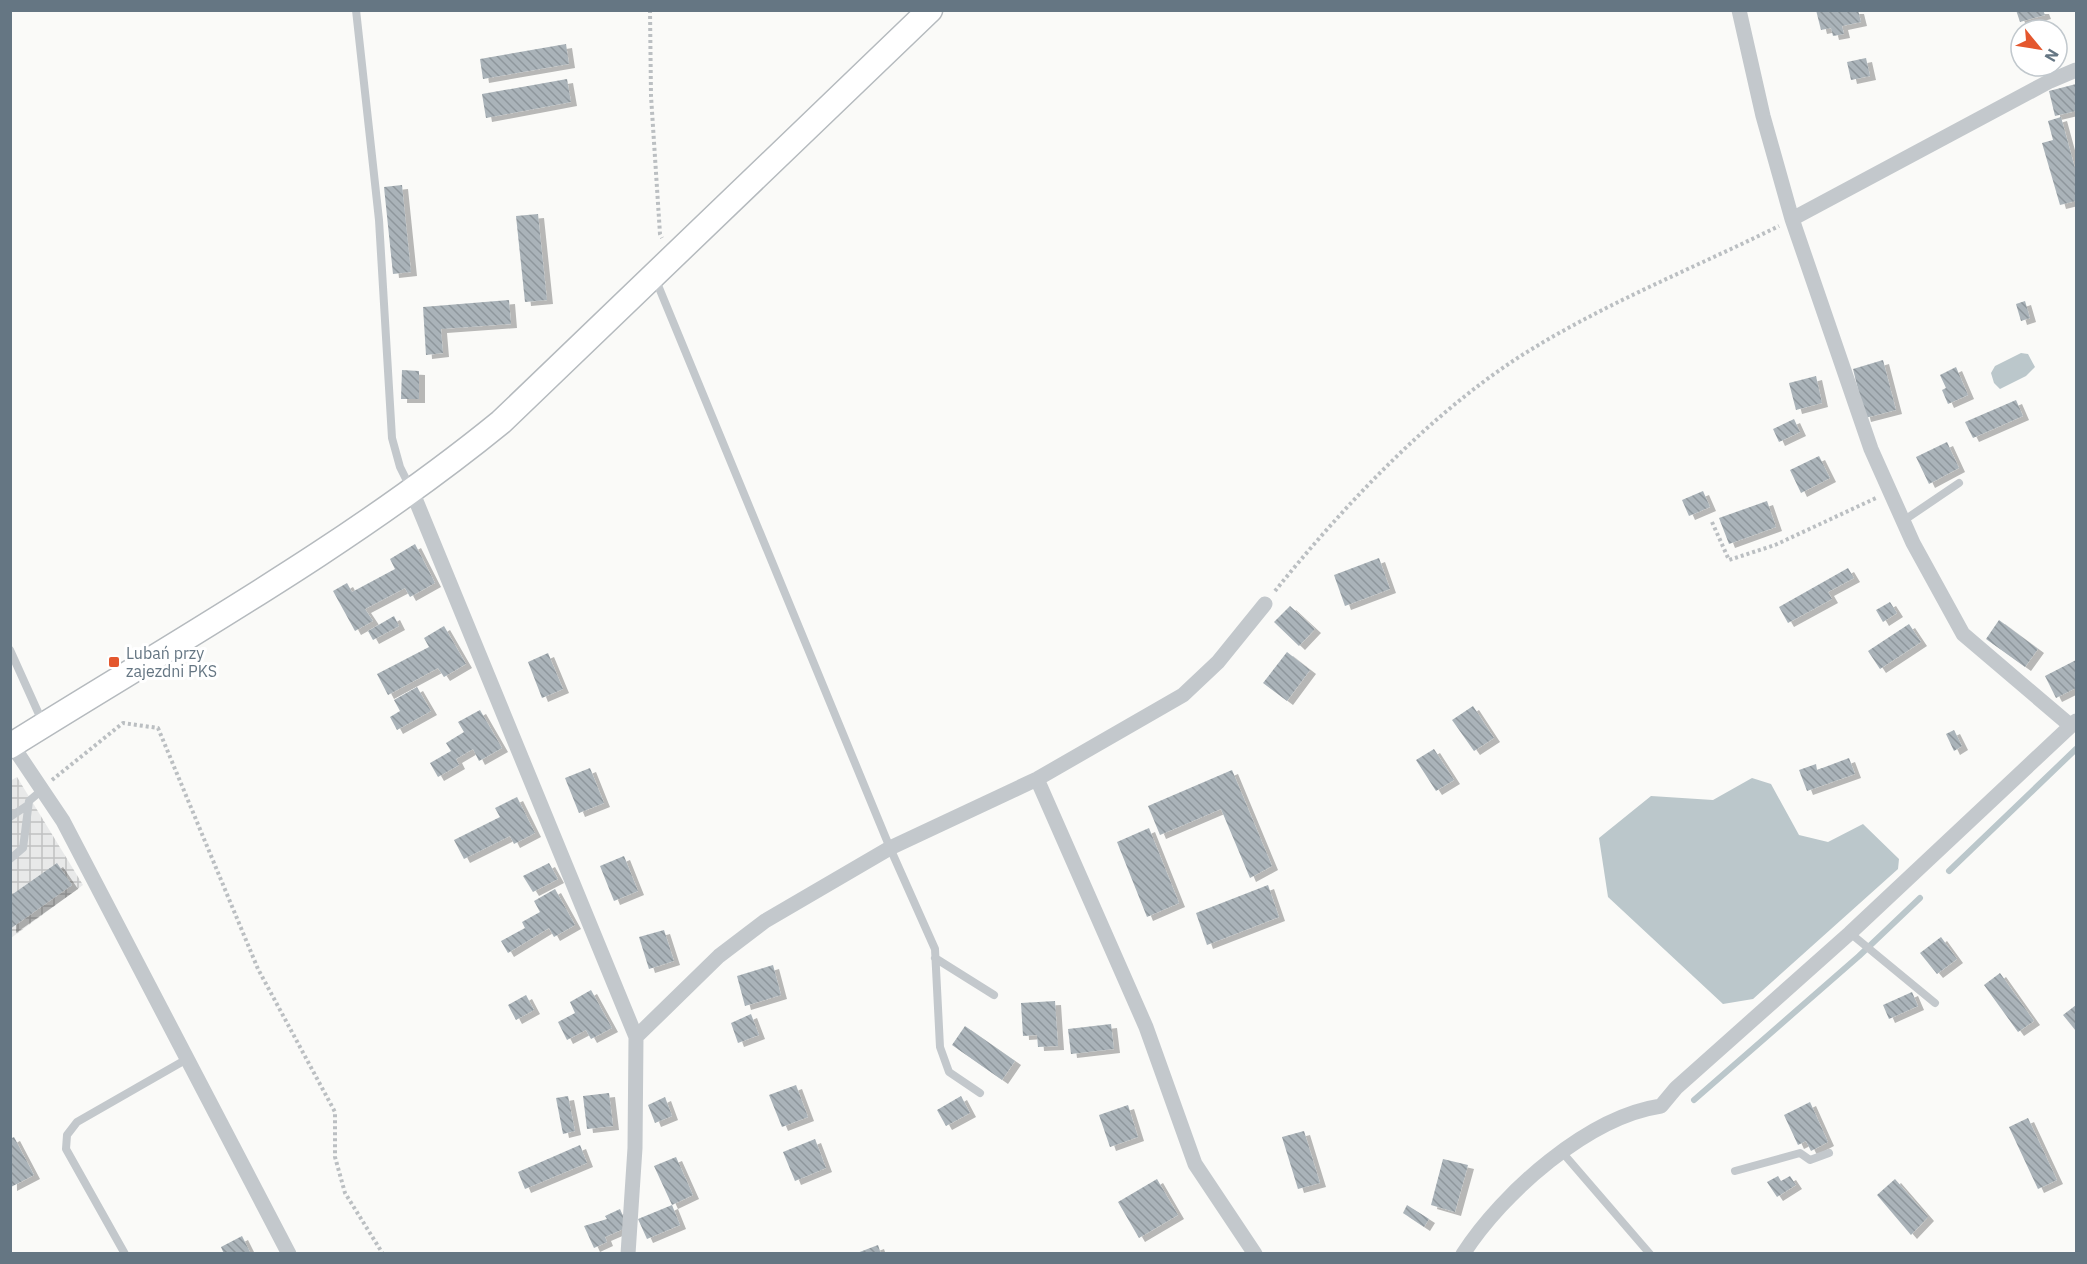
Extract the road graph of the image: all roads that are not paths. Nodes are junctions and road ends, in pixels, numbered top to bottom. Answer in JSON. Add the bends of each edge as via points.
{"nodes":[{"id":1,"x":356,"y":10,"type":"edge"},
{"id":2,"x":930,"y":10,"type":"edge"},
{"id":3,"x":1739,"y":10,"type":"edge"},
{"id":4,"x":2076,"y":70,"type":"edge"},
{"id":5,"x":1792,"y":219,"type":"junction"},
{"id":6,"x":654,"y":276,"type":"junction"},
{"id":7,"x":1959,"y":483,"type":"dead end"},
{"id":8,"x":412,"y":491,"type":"junction"},
{"id":9,"x":1903,"y":521,"type":"junction"},
{"id":10,"x":1265,"y":604,"type":"road end"},
{"id":11,"x":10,"y":650,"type":"edge"},
{"id":12,"x":14,"y":673,"type":"edge"},
{"id":13,"x":2074,"y":723,"type":"edge"},
{"id":14,"x":44,"y":725,"type":"junction"},
{"id":15,"x":11,"y":746,"type":"edge"},
{"id":16,"x":1037,"y":779,"type":"junction"},
{"id":17,"x":42,"y":789,"type":"junction"},
{"id":18,"x":28,"y":805,"type":"junction"},
{"id":19,"x":10,"y":818,"type":"edge"},
{"id":20,"x":890,"y":848,"type":"junction"},
{"id":21,"x":10,"y":859,"type":"edge"},
{"id":22,"x":1850,"y":933,"type":"junction"},
{"id":23,"x":935,"y":958,"type":"junction"},
{"id":24,"x":994,"y":995,"type":"dead end"},
{"id":25,"x":1935,"y":1003,"type":"dead end"},
{"id":26,"x":636,"y":1037,"type":"junction"},
{"id":27,"x":187,"y":1059,"type":"junction"},
{"id":28,"x":980,"y":1093,"type":"dead end"},
{"id":29,"x":1562,"y":1152,"type":"junction"},
{"id":30,"x":1829,"y":1153,"type":"dead end"},
{"id":31,"x":1735,"y":1171,"type":"dead end"},
{"id":32,"x":125,"y":1254,"type":"edge"},
{"id":33,"x":289,"y":1254,"type":"edge"},
{"id":34,"x":628,"y":1254,"type":"edge"},
{"id":35,"x":1255,"y":1254,"type":"edge"},
{"id":36,"x":1463,"y":1254,"type":"edge"},
{"id":37,"x":1650,"y":1254,"type":"edge"}],
"edges":[{"from":1,"to":8,"type":"lane","via":[[379,220],[392,438]]},
{"from":2,"to":6,"type":"main road"},
{"from":3,"to":5,"type":"street"},
{"from":4,"to":5,"type":"street"},
{"from":5,"to":9,"type":"street","via":[[1871,449]]},
{"from":6,"to":8,"type":"main road","via":[[501,422]]},
{"from":6,"to":20,"type":"lane"},
{"from":7,"to":9,"type":"lane"},
{"from":8,"to":14,"type":"main road"},
{"from":8,"to":26,"type":"street"},
{"from":9,"to":13,"type":"street","via":[[1963,634]]},
{"from":10,"to":16,"type":"street","via":[[1218,662],[1183,695]]},
{"from":11,"to":12,"type":"lane"},
{"from":12,"to":14,"type":"lane"},
{"from":13,"to":22,"type":"street"},
{"from":14,"to":15,"type":"main road"},
{"from":15,"to":17,"type":"street"},
{"from":16,"to":20,"type":"street"},
{"from":16,"to":35,"type":"street","via":[[1146,1027],[1195,1164]]},
{"from":17,"to":18,"type":"lane","via":[[31,797]]},
{"from":17,"to":27,"type":"street","via":[[63,821]]},
{"from":18,"to":19,"type":"lane"},
{"from":18,"to":21,"type":"lane","via":[[23,848]]},
{"from":20,"to":23,"type":"lane","via":[[935,949]]},
{"from":20,"to":26,"type":"street","via":[[740,938]]},
{"from":22,"to":25,"type":"lane"},
{"from":22,"to":29,"type":"street","via":[[1676,1088],[1661,1106],[1638,1110],[1607,1123]]},
{"from":23,"to":24,"type":"lane"},
{"from":23,"to":28,"type":"lane","via":[[940,1047],[949,1072]]},
{"from":26,"to":34,"type":"street","via":[[635,1148]]},
{"from":27,"to":32,"type":"lane","via":[[78,1122],[67,1135],[66,1149]]},
{"from":27,"to":33,"type":"street"},
{"from":29,"to":36,"type":"street","via":[[1498,1210]]},
{"from":29,"to":37,"type":"lane"},
{"from":30,"to":31,"type":"lane","via":[[1810,1160],[1800,1153]]}]}
